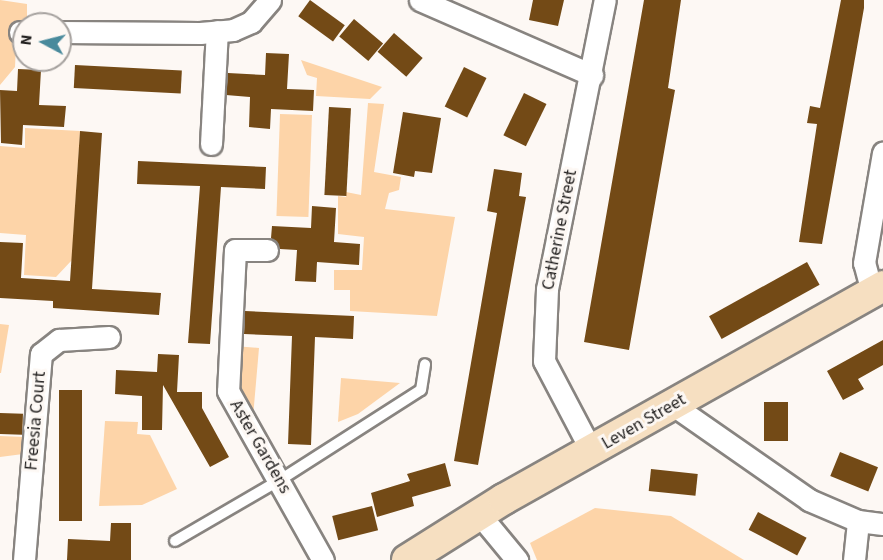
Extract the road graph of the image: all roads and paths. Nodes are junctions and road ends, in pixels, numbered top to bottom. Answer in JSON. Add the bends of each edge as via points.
{"nodes":[{"id":1,"x":270,"y":0,"type":"edge"},
{"id":2,"x":420,"y":0,"type":"edge"},
{"id":3,"x":605,"y":0,"type":"edge"},
{"id":4,"x":446,"y":5,"type":"edge"},
{"id":5,"x":72,"y":32,"type":"edge"},
{"id":6,"x":217,"y":32,"type":"junction"},
{"id":7,"x":592,"y":75,"type":"junction"},
{"id":8,"x":211,"y":144,"type":"dead end"},
{"id":9,"x":883,"y":153,"type":"edge"},
{"id":10,"x":267,"y":250,"type":"dead end"},
{"id":11,"x":878,"y":289,"type":"edge"},
{"id":12,"x":109,"y":338,"type":"dead end"},
{"id":13,"x":425,"y":364,"type":"dead end"},
{"id":14,"x":673,"y":405,"type":"junction"},
{"id":15,"x":592,"y":452,"type":"junction"},
{"id":16,"x":280,"y":480,"type":"junction"},
{"id":17,"x":479,"y":514,"type":"junction"},
{"id":18,"x":858,"y":521,"type":"junction"},
{"id":19,"x":883,"y":524,"type":"edge"},
{"id":20,"x":175,"y":541,"type":"dead end"},
{"id":21,"x":24,"y":560,"type":"edge"},
{"id":22,"x":323,"y":560,"type":"edge"},
{"id":23,"x":407,"y":560,"type":"edge"},
{"id":24,"x":517,"y":560,"type":"edge"},
{"id":25,"x":854,"y":560,"type":"edge"}],
"edges":[{"from":1,"to":6,"type":"street","via":[[251,22]]},
{"from":2,"to":4,"type":"street"},
{"from":3,"to":7,"type":"street","name":"Catherine Street"},
{"from":4,"to":7,"type":"street"},
{"from":5,"to":6,"type":"street"},
{"from":6,"to":8,"type":"street"},
{"from":7,"to":15,"type":"street","name":"Catherine Street","via":[[547,289],[544,361]]},
{"from":9,"to":11,"type":"street","via":[[864,263]]},
{"from":10,"to":16,"type":"street","name":"Aster Gardens","via":[[235,250],[228,391]]},
{"from":11,"to":14,"type":"street","name":"Leven Street"},
{"from":12,"to":21,"type":"street","name":"Freesia Court","via":[[59,340],[41,354]]},
{"from":13,"to":16,"type":"lane","via":[[421,390]]},
{"from":14,"to":15,"type":"street","name":"Leven Street"},
{"from":14,"to":18,"type":"street","via":[[809,500]]},
{"from":15,"to":17,"type":"street","name":"Leven Street"},
{"from":16,"to":20,"type":"lane"},
{"from":16,"to":22,"type":"street","name":"Aster Gardens"},
{"from":17,"to":23,"type":"street","name":"Leven Street"},
{"from":17,"to":24,"type":"street"},
{"from":18,"to":19,"type":"street"},
{"from":18,"to":25,"type":"street"}]}
